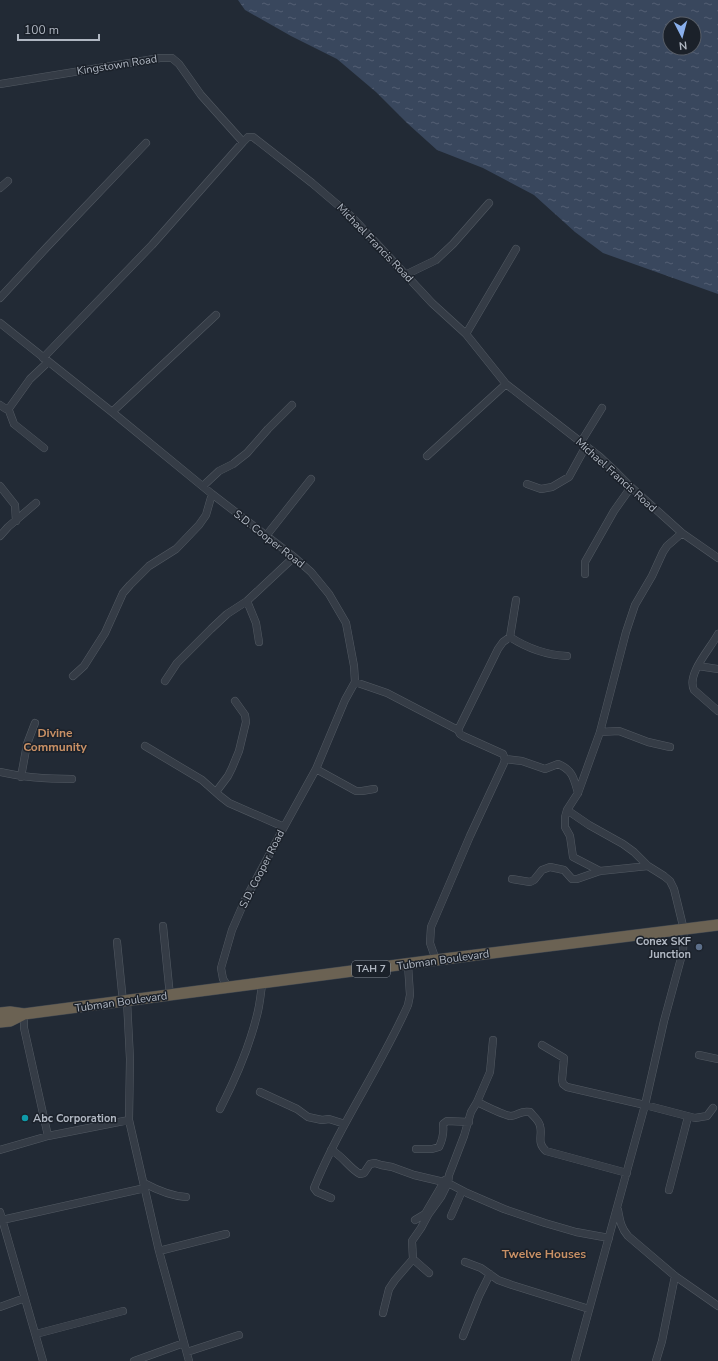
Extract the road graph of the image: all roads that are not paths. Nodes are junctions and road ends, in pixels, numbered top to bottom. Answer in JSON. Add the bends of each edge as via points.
{"nodes":[{"id":1,"x":0,"y":84,"type":"edge"},
{"id":2,"x":244,"y":142,"type":"junction"},
{"id":3,"x":146,"y":143,"type":"dead end"},
{"id":4,"x":8,"y":181,"type":"dead end"},
{"id":5,"x":0,"y":188,"type":"edge"},
{"id":6,"x":489,"y":203,"type":"dead end"},
{"id":7,"x":516,"y":249,"type":"dead end"},
{"id":8,"x":405,"y":274,"type":"junction"},
{"id":9,"x":0,"y":298,"type":"edge"},
{"id":10,"x":216,"y":315,"type":"dead end"},
{"id":11,"x":0,"y":323,"type":"edge"},
{"id":12,"x":466,"y":334,"type":"junction"},
{"id":13,"x":46,"y":360,"type":"junction"},
{"id":14,"x":506,"y":384,"type":"junction"},
{"id":15,"x":0,"y":405,"type":"edge"},
{"id":16,"x":292,"y":405,"type":"dead end"},
{"id":17,"x":8,"y":408,"type":"junction"},
{"id":18,"x":602,"y":408,"type":"dead end"},
{"id":19,"x":112,"y":412,"type":"junction"},
{"id":20,"x":584,"y":444,"type":"junction"},
{"id":21,"x":44,"y":448,"type":"dead end"},
{"id":22,"x":427,"y":456,"type":"dead end"},
{"id":23,"x":311,"y":479,"type":"dead end"},
{"id":24,"x":527,"y":484,"type":"dead end"},
{"id":25,"x":0,"y":486,"type":"edge"},
{"id":26,"x":202,"y":486,"type":"junction"},
{"id":27,"x":631,"y":487,"type":"junction"},
{"id":28,"x":212,"y":494,"type":"junction"},
{"id":29,"x":36,"y":503,"type":"dead end"},
{"id":30,"x":16,"y":521,"type":"junction"},
{"id":31,"x":682,"y":533,"type":"junction"},
{"id":32,"x":0,"y":536,"type":"edge"},
{"id":33,"x":266,"y":536,"type":"junction"},
{"id":34,"x":294,"y":557,"type":"junction"},
{"id":35,"x":718,"y":558,"type":"edge"},
{"id":36,"x":584,"y":574,"type":"dead end"},
{"id":37,"x":516,"y":600,"type":"dead end"},
{"id":38,"x":247,"y":601,"type":"junction"},
{"id":39,"x":718,"y":634,"type":"edge"},
{"id":40,"x":510,"y":637,"type":"junction"},
{"id":41,"x":258,"y":642,"type":"dead end"},
{"id":42,"x":567,"y":656,"type":"dead end"},
{"id":43,"x":698,"y":666,"type":"junction"},
{"id":44,"x":718,"y":669,"type":"edge"},
{"id":45,"x":73,"y":676,"type":"dead end"},
{"id":46,"x":165,"y":681,"type":"dead end"},
{"id":47,"x":356,"y":682,"type":"junction"},
{"id":48,"x":235,"y":701,"type":"dead end"},
{"id":49,"x":718,"y":711,"type":"edge"},
{"id":50,"x":35,"y":723,"type":"dead end"},
{"id":51,"x":458,"y":730,"type":"junction"},
{"id":52,"x":600,"y":732,"type":"junction"},
{"id":53,"x":146,"y":746,"type":"dead end"},
{"id":54,"x":670,"y":747,"type":"dead end"},
{"id":55,"x":505,"y":759,"type":"junction"},
{"id":56,"x":316,"y":769,"type":"junction"},
{"id":57,"x":0,"y":772,"type":"edge"},
{"id":58,"x":21,"y":777,"type":"junction"},
{"id":59,"x":72,"y":779,"type":"dead end"},
{"id":60,"x":374,"y":789,"type":"dead end"},
{"id":61,"x":216,"y":792,"type":"junction"},
{"id":62,"x":578,"y":793,"type":"junction"},
{"id":63,"x":567,"y":810,"type":"junction"},
{"id":64,"x":284,"y":827,"type":"junction"},
{"id":65,"x":648,"y":866,"type":"junction"},
{"id":66,"x":600,"y":871,"type":"junction"},
{"id":67,"x":512,"y":879,"type":"dead end"},
{"id":68,"x":718,"y":925,"type":"edge"},
{"id":69,"x":164,"y":926,"type":"dead end"},
{"id":70,"x":684,"y":930,"type":"junction"},
{"id":71,"x":117,"y":942,"type":"dead end"},
{"id":72,"x":436,"y":960,"type":"junction"},
{"id":73,"x":408,"y":965,"type":"junction"},
{"id":74,"x":262,"y":984,"type":"junction"},
{"id":75,"x":228,"y":988,"type":"junction"},
{"id":76,"x":170,"y":996,"type":"junction"},
{"id":77,"x":125,"y":1002,"type":"junction"},
{"id":78,"x":0,"y":1013,"type":"edge"},
{"id":79,"x":24,"y":1014,"type":"junction"},
{"id":80,"x":0,"y":1022,"type":"edge"},
{"id":81,"x":493,"y":1040,"type":"dead end"},
{"id":82,"x":542,"y":1045,"type":"dead end"},
{"id":83,"x":698,"y":1055,"type":"dead end"},
{"id":84,"x":718,"y":1059,"type":"edge"},
{"id":85,"x":260,"y":1092,"type":"dead end"},
{"id":86,"x":477,"y":1102,"type":"junction"},
{"id":87,"x":645,"y":1105,"type":"junction"},
{"id":88,"x":713,"y":1108,"type":"dead end"},
{"id":89,"x":220,"y":1109,"type":"dead end"},
{"id":90,"x":688,"y":1117,"type":"junction"},
{"id":91,"x":129,"y":1120,"type":"junction"},
{"id":92,"x":469,"y":1122,"type":"junction"},
{"id":93,"x":345,"y":1124,"type":"junction"},
{"id":94,"x":48,"y":1136,"type":"junction"},
{"id":95,"x":0,"y":1150,"type":"edge"},
{"id":96,"x":331,"y":1150,"type":"junction"},
{"id":97,"x":416,"y":1150,"type":"dead end"},
{"id":98,"x":627,"y":1173,"type":"junction"},
{"id":99,"x":447,"y":1180,"type":"junction"},
{"id":100,"x":144,"y":1186,"type":"junction"},
{"id":101,"x":670,"y":1190,"type":"dead end"},
{"id":102,"x":462,"y":1191,"type":"junction"},
{"id":103,"x":186,"y":1197,"type":"dead end"},
{"id":104,"x":331,"y":1198,"type":"dead end"},
{"id":105,"x":618,"y":1208,"type":"junction"},
{"id":106,"x":0,"y":1212,"type":"edge"},
{"id":107,"x":451,"y":1216,"type":"dead end"},
{"id":108,"x":2,"y":1220,"type":"junction"},
{"id":109,"x":415,"y":1220,"type":"dead end"},
{"id":110,"x":226,"y":1234,"type":"dead end"},
{"id":111,"x":609,"y":1238,"type":"junction"},
{"id":112,"x":159,"y":1251,"type":"junction"},
{"id":113,"x":413,"y":1259,"type":"junction"},
{"id":114,"x":465,"y":1262,"type":"dead end"},
{"id":115,"x":429,"y":1273,"type":"dead end"},
{"id":116,"x":490,"y":1274,"type":"junction"},
{"id":117,"x":675,"y":1276,"type":"junction"},
{"id":118,"x":25,"y":1298,"type":"junction"},
{"id":119,"x":718,"y":1306,"type":"edge"},
{"id":120,"x":0,"y":1307,"type":"edge"},
{"id":121,"x":589,"y":1309,"type":"junction"},
{"id":122,"x":123,"y":1311,"type":"dead end"},
{"id":123,"x":383,"y":1313,"type":"dead end"},
{"id":124,"x":36,"y":1334,"type":"junction"},
{"id":125,"x":239,"y":1335,"type":"dead end"},
{"id":126,"x":463,"y":1336,"type":"dead end"},
{"id":127,"x":184,"y":1344,"type":"junction"},
{"id":128,"x":187,"y":1352,"type":"junction"},
{"id":129,"x":43,"y":1361,"type":"edge"},
{"id":130,"x":134,"y":1361,"type":"edge"},
{"id":131,"x":189,"y":1361,"type":"edge"},
{"id":132,"x":575,"y":1361,"type":"edge"},
{"id":133,"x":656,"y":1361,"type":"edge"}],
"edges":[{"from":1,"to":2,"type":"street","name":"Kingstown Road","via":[[172,58],[201,95]]},
{"from":2,"to":8,"type":"street","name":"Michael Francis Road","via":[[253,137],[312,183],[352,217]]},
{"from":2,"to":13,"type":"street"},
{"from":3,"to":9,"type":"street"},
{"from":4,"to":5,"type":"street"},
{"from":6,"to":8,"type":"street","via":[[436,260]]},
{"from":7,"to":12,"type":"street"},
{"from":8,"to":12,"type":"street","name":"Michael Francis Road"},
{"from":10,"to":19,"type":"street"},
{"from":11,"to":13,"type":"street","name":"S.D. Cooper Road"},
{"from":12,"to":14,"type":"street","name":"Michael Francis Road"},
{"from":13,"to":17,"type":"street"},
{"from":13,"to":19,"type":"street","name":"S.D. Cooper Road"},
{"from":14,"to":20,"type":"street","name":"Michael Francis Road"},
{"from":14,"to":22,"type":"street"},
{"from":15,"to":17,"type":"street"},
{"from":16,"to":26,"type":"street","via":[[247,453],[233,464],[219,470]]},
{"from":17,"to":21,"type":"street","via":[[14,424]]},
{"from":18,"to":20,"type":"street"},
{"from":19,"to":26,"type":"street","name":"S.D. Cooper Road"},
{"from":20,"to":24,"type":"street","via":[[569,477],[552,487],[541,489]]},
{"from":20,"to":27,"type":"street","name":"Michael Francis Road"},
{"from":23,"to":33,"type":"street"},
{"from":25,"to":30,"type":"street","via":[[15,505]]},
{"from":26,"to":28,"type":"street","name":"S.D. Cooper Road"},
{"from":27,"to":31,"type":"street","name":"Michael Francis Road"},
{"from":27,"to":36,"type":"street","via":[[585,562]]},
{"from":28,"to":33,"type":"street","name":"S.D. Cooper Road"},
{"from":28,"to":45,"type":"street","via":[[206,515],[199,525],[176,549],[149,566],[123,593],[105,633],[84,666]]},
{"from":29,"to":30,"type":"street"},
{"from":30,"to":32,"type":"street"},
{"from":31,"to":35,"type":"street","name":"Michael Francis Road"},
{"from":31,"to":52,"type":"street","via":[[663,552],[635,605]]},
{"from":33,"to":34,"type":"street","name":"S.D. Cooper Road"},
{"from":34,"to":38,"type":"street"},
{"from":34,"to":47,"type":"street","name":"S.D. Cooper Road","via":[[311,572],[329,594],[346,623]]},
{"from":37,"to":40,"type":"street"},
{"from":38,"to":41,"type":"street","via":[[256,623]]},
{"from":38,"to":46,"type":"street","via":[[227,614],[211,629],[177,663]]},
{"from":39,"to":43,"type":"street"},
{"from":40,"to":42,"type":"street","via":[[521,644]]},
{"from":40,"to":51,"type":"street","via":[[498,649]]},
{"from":43,"to":44,"type":"street"},
{"from":43,"to":49,"type":"street","via":[[692,686]]},
{"from":47,"to":51,"type":"street","via":[[386,692]]},
{"from":47,"to":56,"type":"street","name":"S.D. Cooper Road","via":[[345,700]]},
{"from":48,"to":61,"type":"street","via":[[245,714],[246,722],[232,768]]},
{"from":50,"to":58,"type":"street","via":[[27,744]]},
{"from":51,"to":55,"type":"street","via":[[463,736],[503,754]]},
{"from":52,"to":54,"type":"street","via":[[619,731]]},
{"from":52,"to":62,"type":"street"},
{"from":53,"to":61,"type":"street","via":[[202,780]]},
{"from":55,"to":62,"type":"street","via":[[522,761],[545,769],[558,764],[567,768],[574,778]]},
{"from":55,"to":72,"type":"street","via":[[431,927],[430,943]]},
{"from":56,"to":60,"type":"street","via":[[356,791]]},
{"from":56,"to":64,"type":"street","name":"S.D. Cooper Road"},
{"from":57,"to":58,"type":"street"},
{"from":58,"to":59,"type":"street"},
{"from":61,"to":64,"type":"street","via":[[229,803]]},
{"from":62,"to":63,"type":"street"},
{"from":63,"to":65,"type":"street","via":[[623,844]]},
{"from":63,"to":66,"type":"street","via":[[565,827],[570,836],[573,857]]},
{"from":64,"to":75,"type":"street","name":"S.D. Cooper Road","via":[[232,930],[221,968]]},
{"from":65,"to":66,"type":"street"},
{"from":65,"to":70,"type":"street","via":[[670,881]]},
{"from":66,"to":67,"type":"street","via":[[572,879],[564,870],[550,868],[542,870],[530,882]]},
{"from":68,"to":70,"type":"highway","name":"Tubman Boulevard","number":"TAH 7"},
{"from":69,"to":76,"type":"street"},
{"from":70,"to":72,"type":"highway","name":"Tubman Boulevard","number":"TAH 7"},
{"from":70,"to":87,"type":"street","via":[[682,952]]},
{"from":71,"to":77,"type":"street"},
{"from":72,"to":73,"type":"highway","name":"Tubman Boulevard","number":"TAH 7"},
{"from":73,"to":74,"type":"highway","name":"Tubman Boulevard","number":"TAH 7"},
{"from":73,"to":93,"type":"street","via":[[408,1005],[377,1068]]},
{"from":74,"to":75,"type":"highway","name":"Tubman Boulevard","number":"TAH 7"},
{"from":74,"to":89,"type":"street","via":[[250,1039]]},
{"from":75,"to":76,"type":"highway","name":"Tubman Boulevard","number":"TAH 7"},
{"from":76,"to":77,"type":"highway","name":"Tubman Boulevard","number":"TAH 7"},
{"from":77,"to":79,"type":"highway","name":"Tubman Boulevard","number":"TAH 7"},
{"from":77,"to":91,"type":"street","via":[[130,1059]]},
{"from":78,"to":79,"type":"highway","name":"Tubman Boulevard","number":"TAH 7"},
{"from":79,"to":80,"type":"highway","name":"Tubman Boulevard","number":"TAH 7"},
{"from":79,"to":94,"type":"street","via":[[24,1028]]},
{"from":81,"to":86,"type":"street","via":[[490,1072]]},
{"from":82,"to":87,"type":"street","via":[[564,1058],[562,1080],[567,1087]]},
{"from":83,"to":84,"type":"street"},
{"from":85,"to":93,"type":"street","via":[[297,1109],[308,1117]]},
{"from":86,"to":92,"type":"street"},
{"from":86,"to":98,"type":"street","via":[[508,1115],[521,1111],[530,1112],[539,1123],[541,1143],[546,1151]]},
{"from":87,"to":90,"type":"street"},
{"from":87,"to":98,"type":"street"},
{"from":88,"to":90,"type":"street","via":[[707,1116]]},
{"from":90,"to":101,"type":"street"},
{"from":91,"to":94,"type":"street"},
{"from":91,"to":100,"type":"street"},
{"from":92,"to":97,"type":"street","via":[[447,1121],[443,1124],[444,1130],[439,1147]]},
{"from":92,"to":99,"type":"street"},
{"from":93,"to":96,"type":"street"},
{"from":94,"to":95,"type":"street"},
{"from":96,"to":99,"type":"street","via":[[360,1174],[364,1174],[370,1164],[375,1163],[392,1166],[414,1175]]},
{"from":96,"to":104,"type":"street","via":[[314,1188]]},
{"from":98,"to":105,"type":"street"},
{"from":99,"to":102,"type":"street"},
{"from":99,"to":109,"type":"street","via":[[425,1214]]},
{"from":99,"to":113,"type":"street","via":[[441,1198],[412,1241]]},
{"from":100,"to":103,"type":"street","via":[[178,1197]]},
{"from":100,"to":108,"type":"street"},
{"from":100,"to":112,"type":"street"},
{"from":102,"to":107,"type":"street"},
{"from":102,"to":111,"type":"street","via":[[545,1223]]},
{"from":105,"to":111,"type":"street"},
{"from":105,"to":117,"type":"street","via":[[620,1224],[624,1231]]},
{"from":106,"to":108,"type":"street"},
{"from":108,"to":118,"type":"street"},
{"from":110,"to":112,"type":"street"},
{"from":111,"to":121,"type":"street"},
{"from":112,"to":127,"type":"street"},
{"from":113,"to":115,"type":"street"},
{"from":113,"to":123,"type":"street","via":[[389,1289]]},
{"from":114,"to":116,"type":"street"},
{"from":116,"to":121,"type":"street","via":[[512,1286]]},
{"from":116,"to":126,"type":"street"},
{"from":117,"to":119,"type":"street"},
{"from":117,"to":133,"type":"street"},
{"from":118,"to":120,"type":"street"},
{"from":118,"to":124,"type":"street"},
{"from":121,"to":132,"type":"street"},
{"from":122,"to":124,"type":"street"},
{"from":124,"to":129,"type":"street"},
{"from":125,"to":128,"type":"street"},
{"from":127,"to":128,"type":"street"},
{"from":127,"to":130,"type":"street"},
{"from":128,"to":131,"type":"street"}]}
